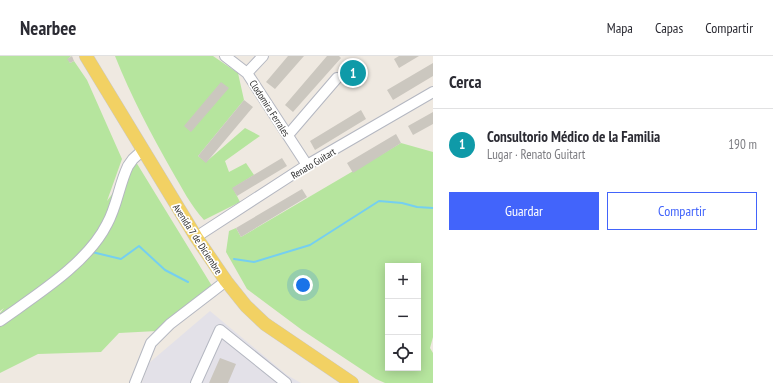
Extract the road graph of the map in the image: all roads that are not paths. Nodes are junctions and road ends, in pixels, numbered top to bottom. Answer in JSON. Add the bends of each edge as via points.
{"nodes":[{"id":1,"x":225,"y":56,"type":"edge"},
{"id":2,"x":263,"y":56,"type":"edge"},
{"id":3,"x":90,"y":59,"type":"edge"},
{"id":4,"x":247,"y":73,"type":"junction"},
{"id":5,"x":337,"y":78,"type":"dead end"},
{"id":6,"x":433,"y":92,"type":"edge"},
{"id":7,"x":288,"y":136,"type":"junction"},
{"id":8,"x":143,"y":150,"type":"junction"},
{"id":9,"x":307,"y":165,"type":"junction"},
{"id":10,"x":196,"y":237,"type":"junction"},
{"id":11,"x":226,"y":281,"type":"junction"},
{"id":12,"x":0,"y":321,"type":"edge"},
{"id":13,"x":135,"y":383,"type":"edge"},
{"id":14,"x":196,"y":383,"type":"edge"},
{"id":15,"x":286,"y":383,"type":"edge"},
{"id":16,"x":352,"y":383,"type":"edge"}],
"edges":[{"from":1,"to":4,"type":"street","name":"Clodomira Ferrales"},
{"from":2,"to":4,"type":"street"},
{"from":3,"to":8,"type":"main road","name":"Avenida 7 de Diciembre"},
{"from":4,"to":7,"type":"street","name":"Clodomira Ferrales"},
{"from":5,"to":7,"type":"street"},
{"from":6,"to":9,"type":"street","name":"Renato Guitart"},
{"from":7,"to":9,"type":"street","name":"Clodomira Ferrales"},
{"from":8,"to":10,"type":"main road","name":"Avenida 7 de Diciembre"},
{"from":8,"to":12,"type":"street","via":[[128,166],[108,223],[95,244],[55,281]]},
{"from":9,"to":10,"type":"street","name":"Renato Guitart"},
{"from":10,"to":11,"type":"main road","name":"Avenida 7 de Diciembre"},
{"from":11,"to":13,"type":"street","via":[[170,324],[151,343]]},
{"from":11,"to":16,"type":"main road","name":"Avenida 7 de Diciembre","via":[[265,324]]},
{"from":14,"to":15,"type":"street","via":[[220,330]]}]}
